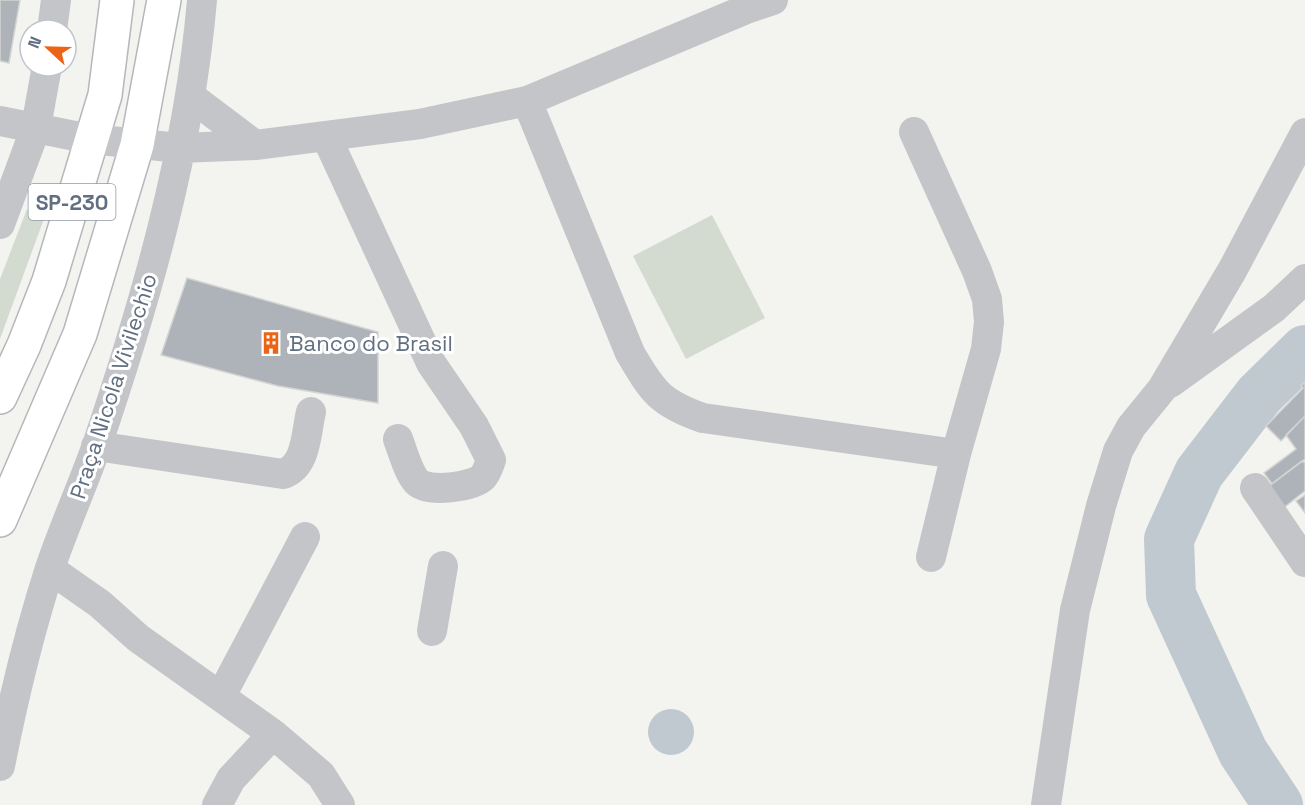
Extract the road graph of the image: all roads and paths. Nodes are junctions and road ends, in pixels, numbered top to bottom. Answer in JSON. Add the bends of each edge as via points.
{"nodes":[{"id":1,"x":56,"y":0,"type":"edge"},
{"id":2,"x":117,"y":0,"type":"edge"},
{"id":3,"x":164,"y":0,"type":"edge"},
{"id":4,"x":202,"y":0,"type":"edge"},
{"id":5,"x":773,"y":0,"type":"edge"},
{"id":6,"x":54,"y":18,"type":"edge"},
{"id":7,"x":45,"y":78,"type":"edge"},
{"id":8,"x":190,"y":96,"type":"junction"},
{"id":9,"x":527,"y":101,"type":"junction"},
{"id":10,"x":0,"y":121,"type":"edge"},
{"id":11,"x":36,"y":127,"type":"junction"},
{"id":12,"x":915,"y":132,"type":"dead end"},
{"id":13,"x":1305,"y":133,"type":"edge"},
{"id":14,"x":326,"y":136,"type":"junction"},
{"id":15,"x":90,"y":139,"type":"junction"},
{"id":16,"x":136,"y":145,"type":"junction"},
{"id":17,"x":255,"y":145,"type":"junction"},
{"id":18,"x":180,"y":148,"type":"junction"},
{"id":19,"x":0,"y":224,"type":"edge"},
{"id":20,"x":1233,"y":269,"type":"junction"},
{"id":21,"x":1305,"y":279,"type":"edge"},
{"id":22,"x":1274,"y":308,"type":"junction"},
{"id":23,"x":1162,"y":389,"type":"junction"},
{"id":24,"x":0,"y":397,"type":"edge"},
{"id":25,"x":311,"y":412,"type":"dead end"},
{"id":26,"x":398,"y":439,"type":"dead end"},
{"id":27,"x":96,"y":446,"type":"junction"},
{"id":28,"x":956,"y":454,"type":"junction"},
{"id":29,"x":1255,"y":488,"type":"dead end"},
{"id":30,"x":0,"y":520,"type":"edge"},
{"id":31,"x":305,"y":537,"type":"dead end"},
{"id":32,"x":931,"y":557,"type":"dead end"},
{"id":33,"x":1305,"y":562,"type":"edge"},
{"id":34,"x":443,"y":566,"type":"dead end"},
{"id":35,"x":50,"y":568,"type":"junction"},
{"id":36,"x":432,"y":631,"type":"dead end"},
{"id":37,"x":221,"y":696,"type":"junction"},
{"id":38,"x":273,"y":734,"type":"junction"},
{"id":39,"x":0,"y":766,"type":"edge"},
{"id":40,"x":217,"y":805,"type":"edge"},
{"id":41,"x":340,"y":805,"type":"edge"},
{"id":42,"x":1046,"y":805,"type":"edge"}],
"edges":[{"from":1,"to":6,"type":"street"},
{"from":2,"to":15,"type":"highway","number":"SP-230","via":[[105,95]]},
{"from":3,"to":16,"type":"highway","number":"SP-230"},
{"from":4,"to":8,"type":"street","name":"Praça Nicola Vivilechio"},
{"from":5,"to":9,"type":"street"},
{"from":7,"to":11,"type":"street"},
{"from":8,"to":17,"type":"street"},
{"from":8,"to":18,"type":"street","name":"Praça Nicola Vivilechio"},
{"from":9,"to":14,"type":"street","via":[[420,123]]},
{"from":9,"to":28,"type":"street","via":[[630,353],[648,384],[665,402],[703,418]]},
{"from":10,"to":11,"type":"street"},
{"from":11,"to":15,"type":"street"},
{"from":11,"to":19,"type":"street"},
{"from":12,"to":28,"type":"street","via":[[987,299],[986,349]]},
{"from":13,"to":20,"type":"street"},
{"from":14,"to":17,"type":"street"},
{"from":14,"to":26,"type":"street","via":[[431,363],[489,453],[489,468],[478,480],[436,490],[428,488],[416,481]]},
{"from":15,"to":16,"type":"street"},
{"from":15,"to":24,"type":"highway","number":"SP-230","via":[[49,281]]},
{"from":16,"to":18,"type":"street"},
{"from":16,"to":30,"type":"highway","number":"SP-230","via":[[80,334]]},
{"from":17,"to":18,"type":"street"},
{"from":18,"to":27,"type":"street","name":"Praça Nicola Vivilechio","via":[[162,237]]},
{"from":20,"to":22,"type":"street","via":[[1233,298],[1248,307]]},
{"from":20,"to":23,"type":"street"},
{"from":21,"to":22,"type":"street"},
{"from":22,"to":23,"type":"street"},
{"from":23,"to":42,"type":"street","via":[[1131,427],[1118,451],[1101,506],[1075,609]]},
{"from":25,"to":27,"type":"street","via":[[300,460],[283,474]]},
{"from":27,"to":35,"type":"street","name":"Praça Nicola Vivilechio"},
{"from":28,"to":32,"type":"street"},
{"from":29,"to":33,"type":"street"},
{"from":31,"to":37,"type":"street"},
{"from":34,"to":36,"type":"street"},
{"from":35,"to":37,"type":"street","via":[[138,638]]},
{"from":35,"to":39,"type":"street","name":"Praça Nicola Vivilechio"},
{"from":37,"to":38,"type":"street"},
{"from":38,"to":40,"type":"street","via":[[231,779]]},
{"from":38,"to":41,"type":"street","via":[[321,774]]}]}
